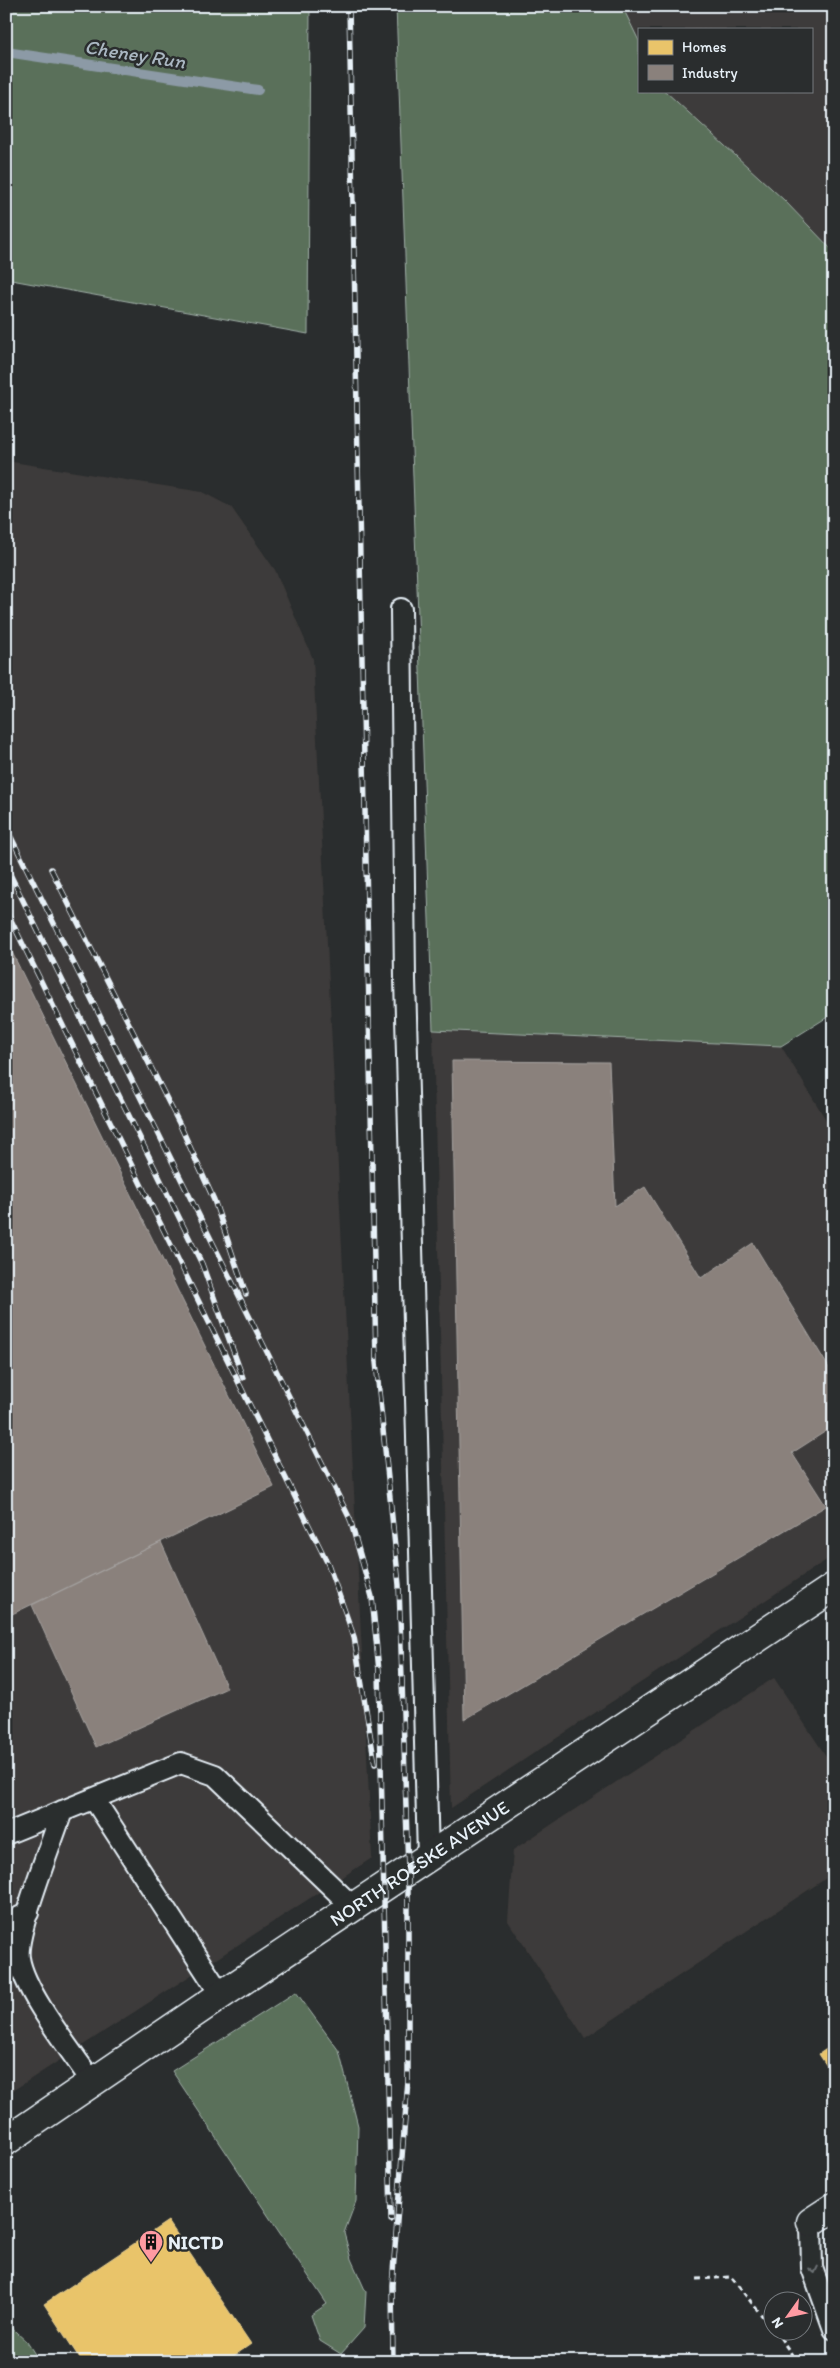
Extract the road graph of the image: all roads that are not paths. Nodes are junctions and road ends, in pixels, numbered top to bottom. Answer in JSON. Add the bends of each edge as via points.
{"nodes":[{"id":1,"x":401,"y":609,"type":"dead end"},
{"id":2,"x":834,"y":1587,"type":"edge"},
{"id":3,"x":94,"y":1799,"type":"junction"},
{"id":4,"x":62,"y":1811,"type":"junction"},
{"id":5,"x":6,"y":1834,"type":"edge"},
{"id":6,"x":428,"y":1857,"type":"junction"},
{"id":7,"x":353,"y":1907,"type":"junction"},
{"id":8,"x":28,"y":1913,"type":"junction"},
{"id":9,"x":6,"y":1924,"type":"edge"},
{"id":10,"x":221,"y":1995,"type":"junction"},
{"id":11,"x":93,"y":2083,"type":"junction"},
{"id":12,"x":6,"y":2141,"type":"edge"},
{"id":13,"x":834,"y":2206,"type":"edge"},
{"id":14,"x":811,"y":2222,"type":"joint"},
{"id":15,"x":834,"y":2329,"type":"edge"}],
"edges":[{"from":1,"to":6,"type":"lane","via":[[405,979]]},
{"from":2,"to":6,"type":"street","name":"NORTH ROESKE AVENUE"},
{"from":3,"to":4,"type":"lane"},
{"from":3,"to":7,"type":"lane","via":[[182,1763],[216,1775]]},
{"from":3,"to":10,"type":"lane"},
{"from":4,"to":5,"type":"lane"},
{"from":4,"to":8,"type":"lane"},
{"from":6,"to":7,"type":"street","name":"NORTH ROESKE AVENUE"},
{"from":7,"to":10,"type":"street","name":"NORTH ROESKE AVENUE"},
{"from":8,"to":9,"type":"lane"},
{"from":8,"to":11,"type":"lane","via":[[18,1956],[26,1982]]},
{"from":10,"to":11,"type":"street","name":"NORTH ROESKE AVENUE"},
{"from":11,"to":12,"type":"street","name":"NORTH ROESKE AVENUE"},
{"from":13,"to":14,"type":"street"},
{"from":14,"to":15,"type":"lane","one_way":true,"via":[[812,2268]]}]}
